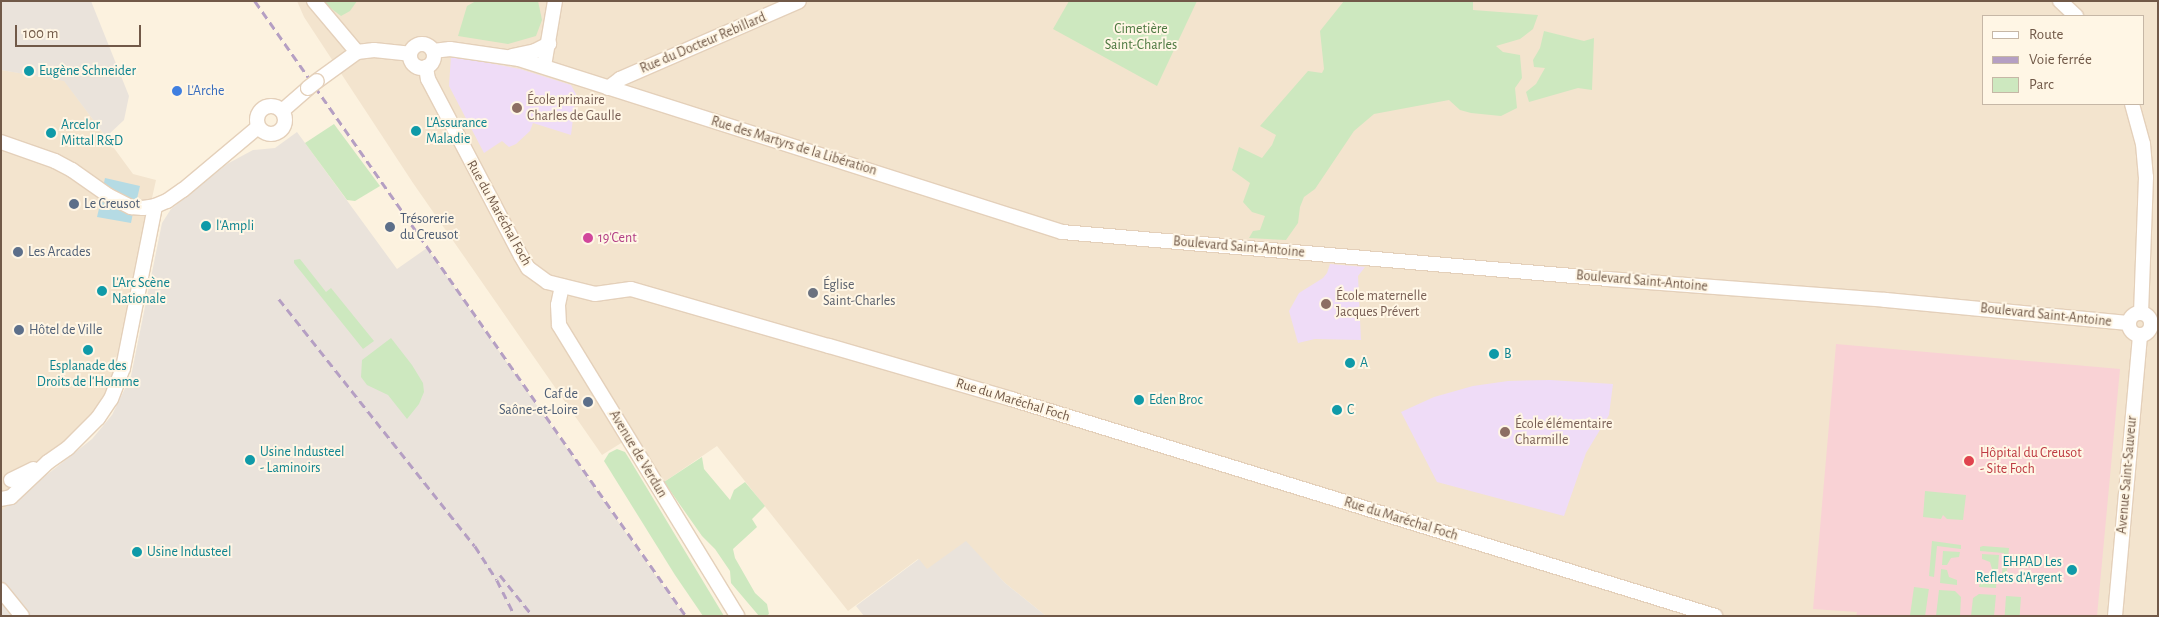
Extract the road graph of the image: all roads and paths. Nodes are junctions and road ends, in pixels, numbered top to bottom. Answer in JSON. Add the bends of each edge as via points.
{"nodes":[{"id":1,"x":314,"y":1,"type":"edge"},
{"id":2,"x":555,"y":1,"type":"edge"},
{"id":3,"x":799,"y":1,"type":"edge"},
{"id":4,"x":2060,"y":1,"type":"edge"},
{"id":5,"x":2075,"y":15,"type":"edge"},
{"id":6,"x":549,"y":44,"type":"junction"},
{"id":7,"x":433,"y":51,"type":"junction"},
{"id":8,"x":357,"y":52,"type":"junction"},
{"id":9,"x":410,"y":54,"type":"junction"},
{"id":10,"x":509,"y":57,"type":"junction"},
{"id":11,"x":544,"y":66,"type":"junction"},
{"id":12,"x":426,"y":67,"type":"junction"},
{"id":13,"x":608,"y":88,"type":"junction"},
{"id":14,"x":2132,"y":105,"type":"edge"},
{"id":15,"x":284,"y":108,"type":"junction"},
{"id":16,"x":258,"y":127,"type":"junction"},
{"id":17,"x":1,"y":142,"type":"edge"},
{"id":18,"x":155,"y":206,"type":"junction"},
{"id":19,"x":1156,"y":240,"type":"joint"},
{"id":20,"x":562,"y":286,"type":"junction"},
{"id":21,"x":2142,"y":313,"type":"junction"},
{"id":22,"x":2129,"y":323,"type":"junction"},
{"id":23,"x":2154,"y":325,"type":"edge"},
{"id":24,"x":2140,"y":335,"type":"junction"},
{"id":25,"x":9,"y":483,"type":"edge"},
{"id":26,"x":1,"y":499,"type":"edge"},
{"id":27,"x":1,"y":590,"type":"edge"},
{"id":28,"x":22,"y":616,"type":"edge"},
{"id":29,"x":737,"y":616,"type":"edge"},
{"id":30,"x":1715,"y":616,"type":"edge"},
{"id":31,"x":2115,"y":616,"type":"edge"}],
"edges":[{"from":1,"to":8,"type":"main road"},
{"from":2,"to":6,"type":"main road"},
{"from":3,"to":13,"type":"main road","name":"Rue du Docteur Rebillard","via":[[620,79]]},
{"from":4,"to":5,"type":"main road"},
{"from":6,"to":10,"type":"main road"},
{"from":6,"to":11,"type":"main road"},
{"from":7,"to":9,"type":"main road","via":[[428,45],[420,44]]},
{"from":7,"to":10,"type":"main road","name":"Rue des Martyrs de la Libération","via":[[450,49]]},
{"from":7,"to":12,"type":"main road","via":[[434,59]]},
{"from":8,"to":9,"type":"main road","via":[[374,50]]},
{"from":8,"to":15,"type":"main road","bridge":true},
{"from":9,"to":12,"type":"main road","via":[[415,65]]},
{"from":10,"to":11,"type":"main road","name":"Rue des Martyrs de la Libération"},
{"from":11,"to":13,"type":"main road","name":"Rue des Martyrs de la Libération"},
{"from":12,"to":20,"type":"main road","name":"Rue du Maréchal Foch","via":[[428,79],[521,256],[536,275]]},
{"from":13,"to":19,"type":"main road","name":"Rue des Martyrs de la Libération","via":[[1062,232]]},
{"from":14,"to":21,"type":"main road","via":[[2143,144],[2146,177]]},
{"from":15,"to":16,"type":"main road","via":[[263,108],[257,115]]},
{"from":15,"to":16,"type":"main road","via":[[285,118],[280,130],[269,134]]},
{"from":16,"to":18,"type":"main road","via":[[183,190]]},
{"from":17,"to":18,"type":"main road","via":[[55,161],[121,203],[137,207]]},
{"from":18,"to":25,"type":"main road","via":[[123,368],[111,399],[68,448]]},
{"from":19,"to":22,"type":"main road","name":"Boulevard Saint-Antoine"},
{"from":20,"to":29,"type":"main road","name":"Avenue de Verdun","via":[[558,305],[560,325]]},
{"from":20,"to":30,"type":"main road","name":"Rue du Maréchal Foch","via":[[595,294],[631,289],[1011,399]]},
{"from":21,"to":22,"type":"main road","via":[[2134,315]]},
{"from":21,"to":23,"type":"main road"},
{"from":22,"to":24,"type":"main road","via":[[2132,332]]},
{"from":23,"to":24,"type":"main road","via":[[2146,334]]},
{"from":24,"to":31,"type":"main road","name":"Avenue Saint-Sauveur"},
{"from":25,"to":26,"type":"main road","via":[[11,497]]},
{"from":27,"to":28,"type":"main road"}]}
